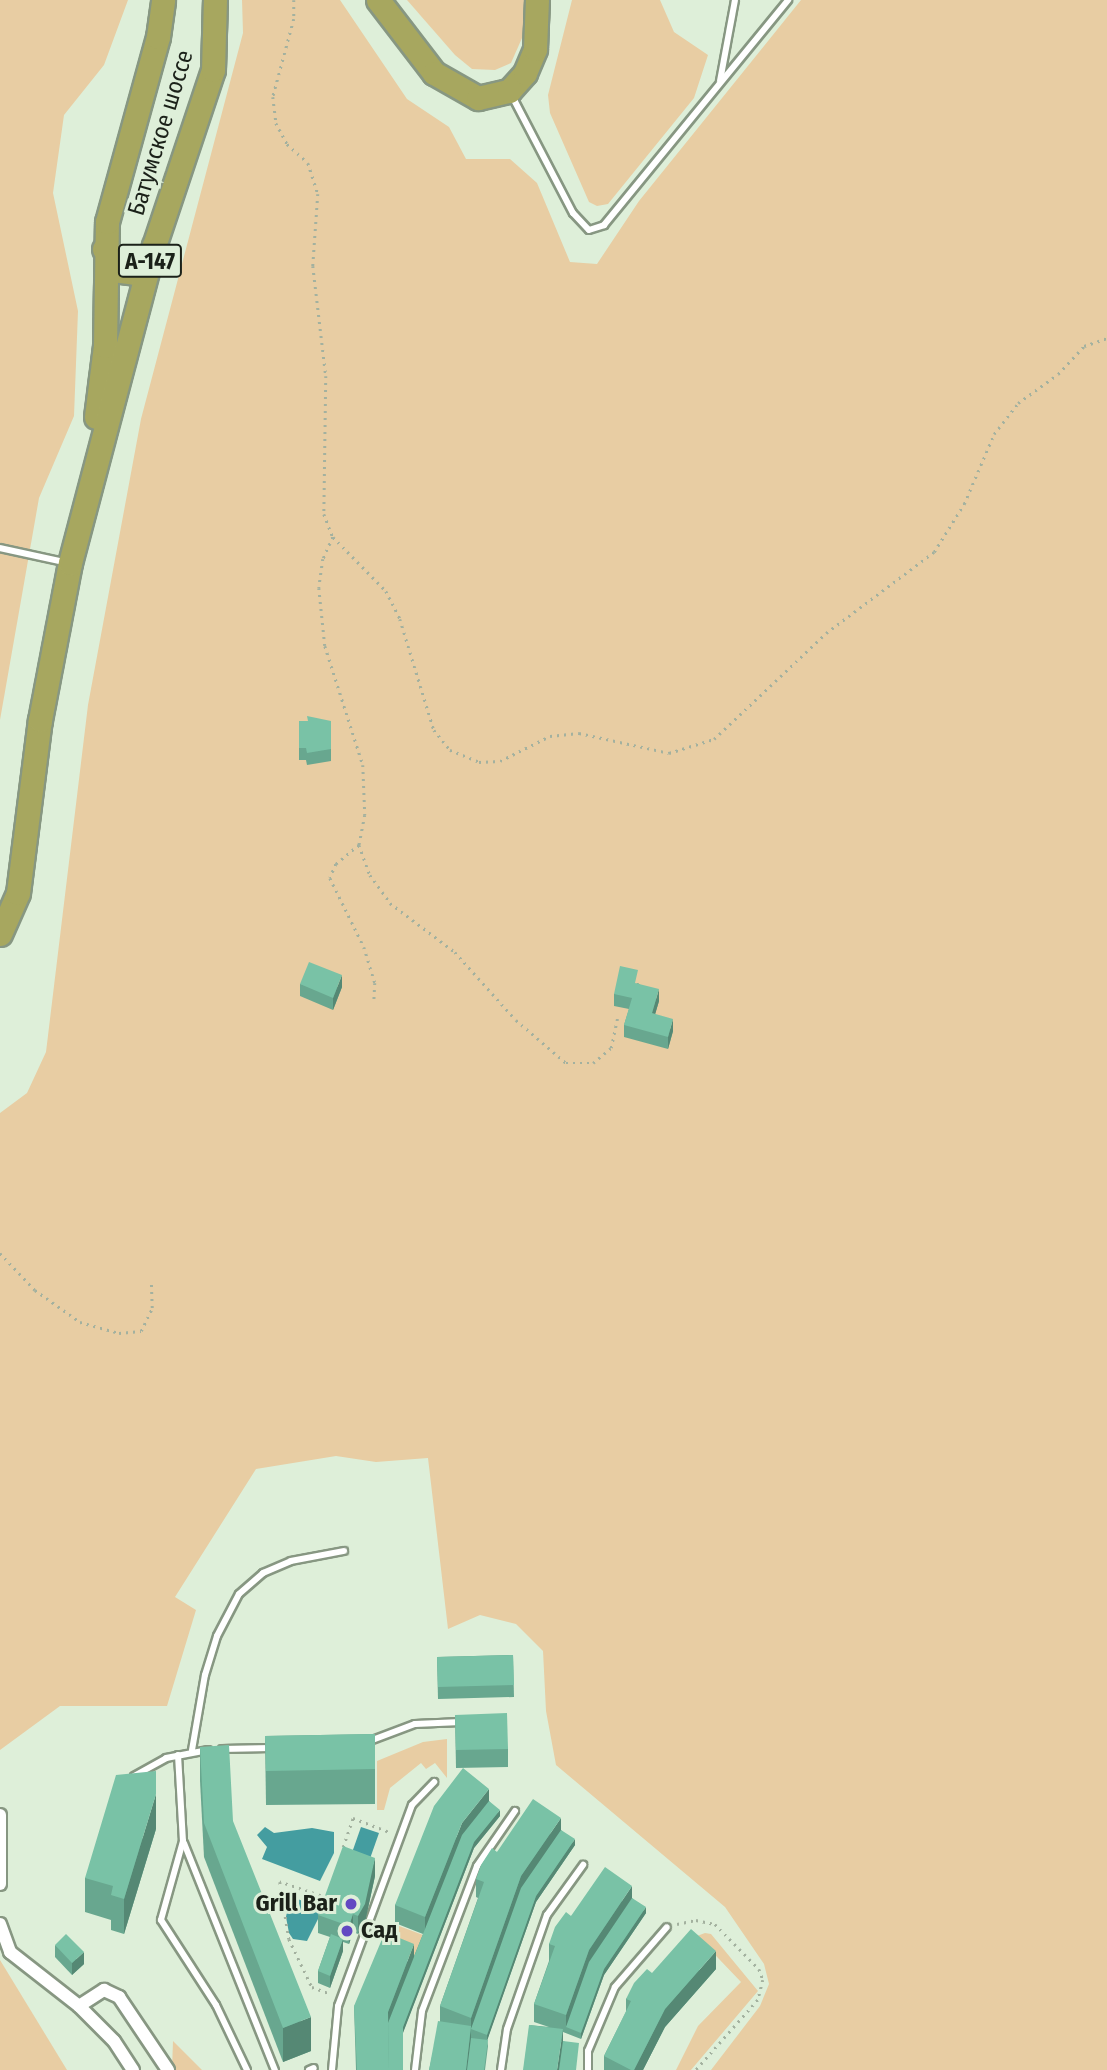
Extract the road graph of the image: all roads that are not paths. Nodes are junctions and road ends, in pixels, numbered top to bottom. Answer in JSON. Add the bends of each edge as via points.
{"nodes":[{"id":1,"x":163,"y":0,"type":"edge"},
{"id":2,"x":215,"y":0,"type":"edge"},
{"id":3,"x":378,"y":0,"type":"edge"},
{"id":4,"x":537,"y":0,"type":"edge"},
{"id":5,"x":734,"y":0,"type":"edge"},
{"id":6,"x":788,"y":0,"type":"edge"},
{"id":7,"x":719,"y":84,"type":"junction"},
{"id":8,"x":509,"y":91,"type":"junction"},
{"id":9,"x":104,"y":249,"type":"junction"},
{"id":10,"x":148,"y":266,"type":"junction"},
{"id":11,"x":79,"y":524,"type":"junction"},
{"id":12,"x":0,"y":548,"type":"edge"},
{"id":13,"x":70,"y":562,"type":"junction"},
{"id":14,"x":0,"y":934,"type":"edge"},
{"id":15,"x":345,"y":1551,"type":"dead end"},
{"id":16,"x":477,"y":1721,"type":"edge"},
{"id":17,"x":278,"y":1748,"type":"edge"},
{"id":18,"x":355,"y":1748,"type":"edge"},
{"id":19,"x":192,"y":1750,"type":"junction"},
{"id":20,"x":178,"y":1755,"type":"junction"},
{"id":21,"x":434,"y":1782,"type":"dead end"},
{"id":22,"x":131,"y":1783,"type":"edge"},
{"id":23,"x":516,"y":1811,"type":"dead end"},
{"id":24,"x":0,"y":1815,"type":"edge"},
{"id":25,"x":183,"y":1841,"type":"junction"},
{"id":26,"x":583,"y":1865,"type":"dead end"},
{"id":27,"x":0,"y":1884,"type":"edge"},
{"id":28,"x":0,"y":1924,"type":"edge"},
{"id":29,"x":667,"y":1927,"type":"road end"},
{"id":30,"x":79,"y":2006,"type":"junction"},
{"id":31,"x":133,"y":2070,"type":"edge"},
{"id":32,"x":168,"y":2070,"type":"edge"},
{"id":33,"x":247,"y":2070,"type":"edge"},
{"id":34,"x":275,"y":2070,"type":"edge"},
{"id":35,"x":332,"y":2070,"type":"edge"},
{"id":36,"x":415,"y":2070,"type":"edge"},
{"id":37,"x":501,"y":2070,"type":"edge"},
{"id":38,"x":587,"y":2070,"type":"edge"}],
"edges":[{"from":1,"to":9,"type":"highway","name":"Батумское шоссе","number":"А-147","via":[[158,37],[114,192]]},
{"from":2,"to":10,"type":"highway","name":"Батумское шоссе","number":"А-147","via":[[213,70]]},
{"from":3,"to":8,"type":"highway","via":[[434,73],[456,90],[478,98]]},
{"from":4,"to":8,"type":"highway","via":[[535,49],[525,73]]},
{"from":5,"to":7,"type":"lane"},
{"from":6,"to":7,"type":"lane"},
{"from":7,"to":8,"type":"lane","via":[[604,225],[589,230],[573,213]]},
{"from":9,"to":10,"type":"highway","via":[[121,271],[135,273]]},
{"from":9,"to":11,"type":"highway","name":"Батумское шоссе","number":"А-147","via":[[105,346]]},
{"from":10,"to":11,"type":"highway","name":"Батумское шоссе","number":"А-147"},
{"from":11,"to":13,"type":"highway","name":"Батумское шоссе","number":"А-147"},
{"from":12,"to":13,"type":"lane"},
{"from":13,"to":14,"type":"highway","name":"Батумское шоссе","number":"А-147","via":[[40,720],[18,893]]},
{"from":15,"to":19,"type":"lane","via":[[290,1561],[263,1573],[239,1594],[217,1636],[205,1675]]},
{"from":16,"to":18,"type":"lane","via":[[415,1724]]},
{"from":17,"to":19,"type":"lane"},
{"from":19,"to":20,"type":"lane"},
{"from":20,"to":22,"type":"lane","via":[[148,1765]]},
{"from":20,"to":25,"type":"lane"},
{"from":21,"to":35,"type":"lane","via":[[412,1805],[338,2006]]},
{"from":23,"to":36,"type":"lane","via":[[477,1866],[422,2011]]},
{"from":24,"to":27,"type":"street"},
{"from":25,"to":33,"type":"lane","via":[[161,1920],[216,2004]]},
{"from":25,"to":34,"type":"lane"},
{"from":26,"to":37,"type":"lane","via":[[547,1915],[507,2029]]},
{"from":28,"to":30,"type":"street","via":[[10,1952]]},
{"from":29,"to":38,"type":"lane","via":[[615,1987],[588,2051]]},
{"from":30,"to":31,"type":"street","via":[[114,2042]]},
{"from":30,"to":32,"type":"street","via":[[104,1990],[119,1997]]}]}
